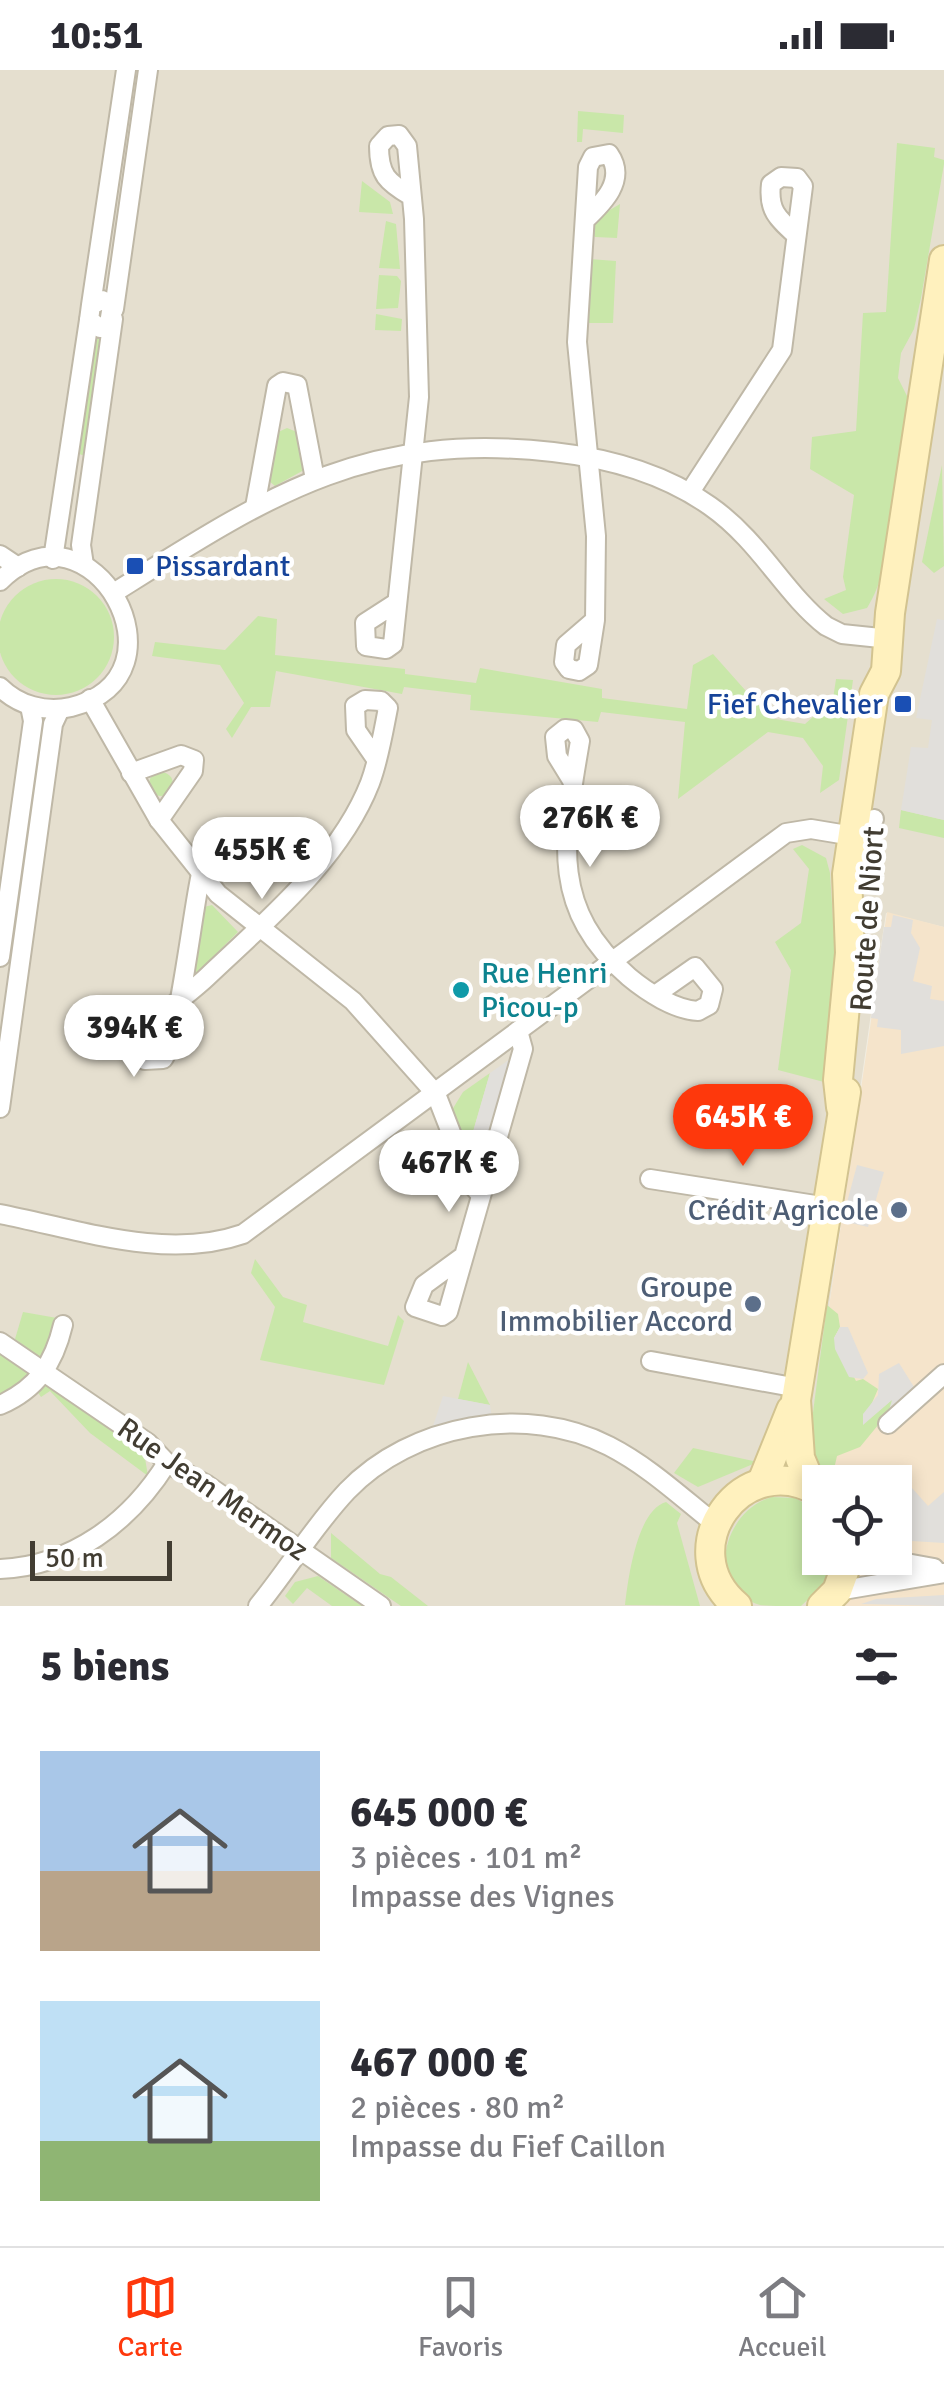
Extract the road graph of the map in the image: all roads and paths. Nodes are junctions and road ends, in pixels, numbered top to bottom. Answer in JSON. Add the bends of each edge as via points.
{"nodes":[{"id":1,"x":126,"y":70,"type":"edge"},
{"id":2,"x":148,"y":70,"type":"edge"},
{"id":3,"x":121,"y":96,"type":"junction"},
{"id":4,"x":144,"y":98,"type":"junction"},
{"id":5,"x":411,"y":196,"type":"dead end"},
{"id":6,"x":585,"y":220,"type":"dead end"},
{"id":7,"x":796,"y":235,"type":"dead end"},
{"id":8,"x":944,"y":260,"type":"edge"},
{"id":9,"x":90,"y":312,"type":"junction"},
{"id":10,"x":114,"y":314,"type":"junction"},
{"id":11,"x":302,"y":421,"type":"junction"},
{"id":12,"x":271,"y":425,"type":"junction"},
{"id":13,"x":416,"y":450,"type":"junction"},
{"id":14,"x":588,"y":456,"type":"junction"},
{"id":15,"x":69,"y":467,"type":"junction"},
{"id":16,"x":91,"y":470,"type":"junction"},
{"id":17,"x":315,"y":479,"type":"junction"},
{"id":18,"x":690,"y":492,"type":"junction"},
{"id":19,"x":255,"y":507,"type":"junction"},
{"id":20,"x":0,"y":555,"type":"edge"},
{"id":21,"x":53,"y":559,"type":"junction"},
{"id":22,"x":84,"y":565,"type":"junction"},
{"id":23,"x":18,"y":567,"type":"junction"},
{"id":24,"x":0,"y":581,"type":"edge"},
{"id":25,"x":115,"y":592,"type":"junction"},
{"id":26,"x":396,"y":604,"type":"dead end"},
{"id":27,"x":595,"y":620,"type":"dead end"},
{"id":28,"x":890,"y":640,"type":"junction"},
{"id":29,"x":2,"y":691,"type":"edge"},
{"id":30,"x":90,"y":699,"type":"junction"},
{"id":31,"x":30,"y":706,"type":"junction"},
{"id":32,"x":60,"y":709,"type":"junction"},
{"id":33,"x":376,"y":758,"type":"dead end"},
{"id":34,"x":131,"y":774,"type":"junction"},
{"id":35,"x":573,"y":782,"type":"dead end"},
{"id":36,"x":159,"y":820,"type":"junction"},
{"id":37,"x":865,"y":837,"type":"junction"},
{"id":38,"x":201,"y":874,"type":"junction"},
{"id":39,"x":258,"y":929,"type":"junction"},
{"id":40,"x":0,"y":957,"type":"edge"},
{"id":41,"x":612,"y":962,"type":"junction"},
{"id":42,"x":655,"y":995,"type":"dead end"},
{"id":43,"x":518,"y":1031,"type":"junction"},
{"id":44,"x":436,"y":1094,"type":"junction"},
{"id":45,"x":0,"y":1108,"type":"edge"},
{"id":46,"x":650,"y":1179,"type":"dead end"},
{"id":47,"x":480,"y":1194,"type":"junction"},
{"id":48,"x":828,"y":1206,"type":"junction"},
{"id":49,"x":0,"y":1214,"type":"edge"},
{"id":50,"x":461,"y":1258,"type":"dead end"},
{"id":51,"x":63,"y":1325,"type":"dead end"},
{"id":52,"x":0,"y":1342,"type":"edge"},
{"id":53,"x":651,"y":1361,"type":"dead end"},
{"id":54,"x":46,"y":1371,"type":"junction"},
{"id":55,"x":944,"y":1374,"type":"edge"},
{"id":56,"x":797,"y":1394,"type":"junction"},
{"id":57,"x":0,"y":1405,"type":"edge"},
{"id":58,"x":888,"y":1424,"type":"dead end"},
{"id":59,"x":167,"y":1463,"type":"junction"},
{"id":60,"x":803,"y":1465,"type":"edge"},
{"id":61,"x":762,"y":1482,"type":"junction"},
{"id":62,"x":802,"y":1486,"type":"edge"},
{"id":63,"x":714,"y":1523,"type":"junction"},
{"id":64,"x":300,"y":1551,"type":"junction"},
{"id":65,"x":912,"y":1564,"type":"edge"},
{"id":66,"x":0,"y":1569,"type":"edge"},
{"id":67,"x":944,"y":1571,"type":"edge"},
{"id":68,"x":841,"y":1575,"type":"edge"},
{"id":69,"x":830,"y":1598,"type":"edge"},
{"id":70,"x":729,"y":1602,"type":"edge"},
{"id":71,"x":258,"y":1606,"type":"edge"},
{"id":72,"x":381,"y":1606,"type":"edge"}],
"edges":[{"from":1,"to":3,"type":"street"},
{"from":2,"to":4,"type":"street"},
{"from":3,"to":4,"type":"street"},
{"from":3,"to":9,"type":"street"},
{"from":4,"to":10,"type":"street"},
{"from":5,"to":13,"type":"street","via":[[420,335]]},
{"from":6,"to":14,"type":"street","via":[[577,342]]},
{"from":7,"to":18,"type":"street","via":[[782,350]]},
{"from":8,"to":28,"type":"main road","name":"Route de Niort"},
{"from":9,"to":10,"type":"street","via":[[100,328]]},
{"from":9,"to":15,"type":"street"},
{"from":10,"to":16,"type":"street"},
{"from":11,"to":12,"type":"street"},
{"from":11,"to":12,"type":"street","via":[[297,385],[284,382],[277,386]]},
{"from":11,"to":17,"type":"street"},
{"from":12,"to":19,"type":"street"},
{"from":13,"to":14,"type":"street","via":[[516,448]]},
{"from":13,"to":17,"type":"street"},
{"from":13,"to":26,"type":"street"},
{"from":14,"to":18,"type":"street"},
{"from":14,"to":27,"type":"street"},
{"from":15,"to":16,"type":"street"},
{"from":15,"to":21,"type":"street"},
{"from":16,"to":22,"type":"street"},
{"from":17,"to":19,"type":"street"},
{"from":18,"to":28,"type":"street","via":[[735,524],[826,626]]},
{"from":19,"to":25,"type":"street"},
{"from":20,"to":23,"type":"street"},
{"from":21,"to":22,"type":"street"},
{"from":21,"to":23,"type":"street"},
{"from":22,"to":25,"type":"street"},
{"from":23,"to":24,"type":"street"},
{"from":25,"to":30,"type":"street","via":[[128,644],[117,674]]},
{"from":28,"to":37,"type":"main road","name":"Route de Niort","via":[[874,694]]},
{"from":29,"to":31,"type":"street"},
{"from":30,"to":32,"type":"street"},
{"from":30,"to":34,"type":"street"},
{"from":31,"to":32,"type":"street"},
{"from":31,"to":40,"type":"street"},
{"from":32,"to":45,"type":"street"},
{"from":33,"to":39,"type":"street","via":[[342,833]]},
{"from":34,"to":36,"type":"street"},
{"from":34,"to":36,"type":"street","via":[[180,755],[194,760],[193,772]]},
{"from":35,"to":41,"type":"street","via":[[565,853],[569,888],[587,932]]},
{"from":36,"to":38,"type":"street"},
{"from":37,"to":41,"type":"street","via":[[802,828],[786,833]]},
{"from":37,"to":48,"type":"main road","name":"Route de Niort","via":[[847,874],[850,952]]},
{"from":38,"to":39,"type":"street"},
{"from":38,"to":39,"type":"street","via":[[177,1004]]},
{"from":39,"to":44,"type":"street","via":[[354,1001]]},
{"from":41,"to":42,"type":"street"},
{"from":41,"to":43,"type":"street"},
{"from":43,"to":44,"type":"street"},
{"from":43,"to":47,"type":"street","via":[[523,1049]]},
{"from":44,"to":47,"type":"street"},
{"from":44,"to":49,"type":"street","via":[[253,1228],[218,1242],[166,1245]]},
{"from":46,"to":48,"type":"street"},
{"from":47,"to":50,"type":"street"},
{"from":48,"to":56,"type":"main road","name":"Route de Niort"},
{"from":51,"to":54,"type":"street"},
{"from":52,"to":54,"type":"street","name":"Rue Jean Mermoz"},
{"from":53,"to":56,"type":"street"},
{"from":54,"to":57,"type":"street"},
{"from":54,"to":59,"type":"street","name":"Rue Jean Mermoz"},
{"from":55,"to":58,"type":"street"},
{"from":56,"to":60,"type":"main road","name":"Route de Niort"},
{"from":56,"to":61,"type":"main road","name":"Route de Niort"},
{"from":59,"to":64,"type":"street","name":"Rue Jean Mermoz"},
{"from":59,"to":66,"type":"street","via":[[102,1534],[56,1558]]},
{"from":61,"to":62,"type":"main road"},
{"from":61,"to":63,"type":"main road","via":[[733,1498]]},
{"from":63,"to":64,"type":"street","via":[[627,1456],[587,1436],[535,1426],[479,1426],[424,1440],[371,1469]]},
{"from":63,"to":70,"type":"main road","via":[[710,1558]]},
{"from":64,"to":71,"type":"street"},
{"from":64,"to":72,"type":"street","name":"Rue Jean Mermoz"},
{"from":65,"to":67,"type":"street"},
{"from":67,"to":69,"type":"street"},
{"from":68,"to":69,"type":"main road"}]}
